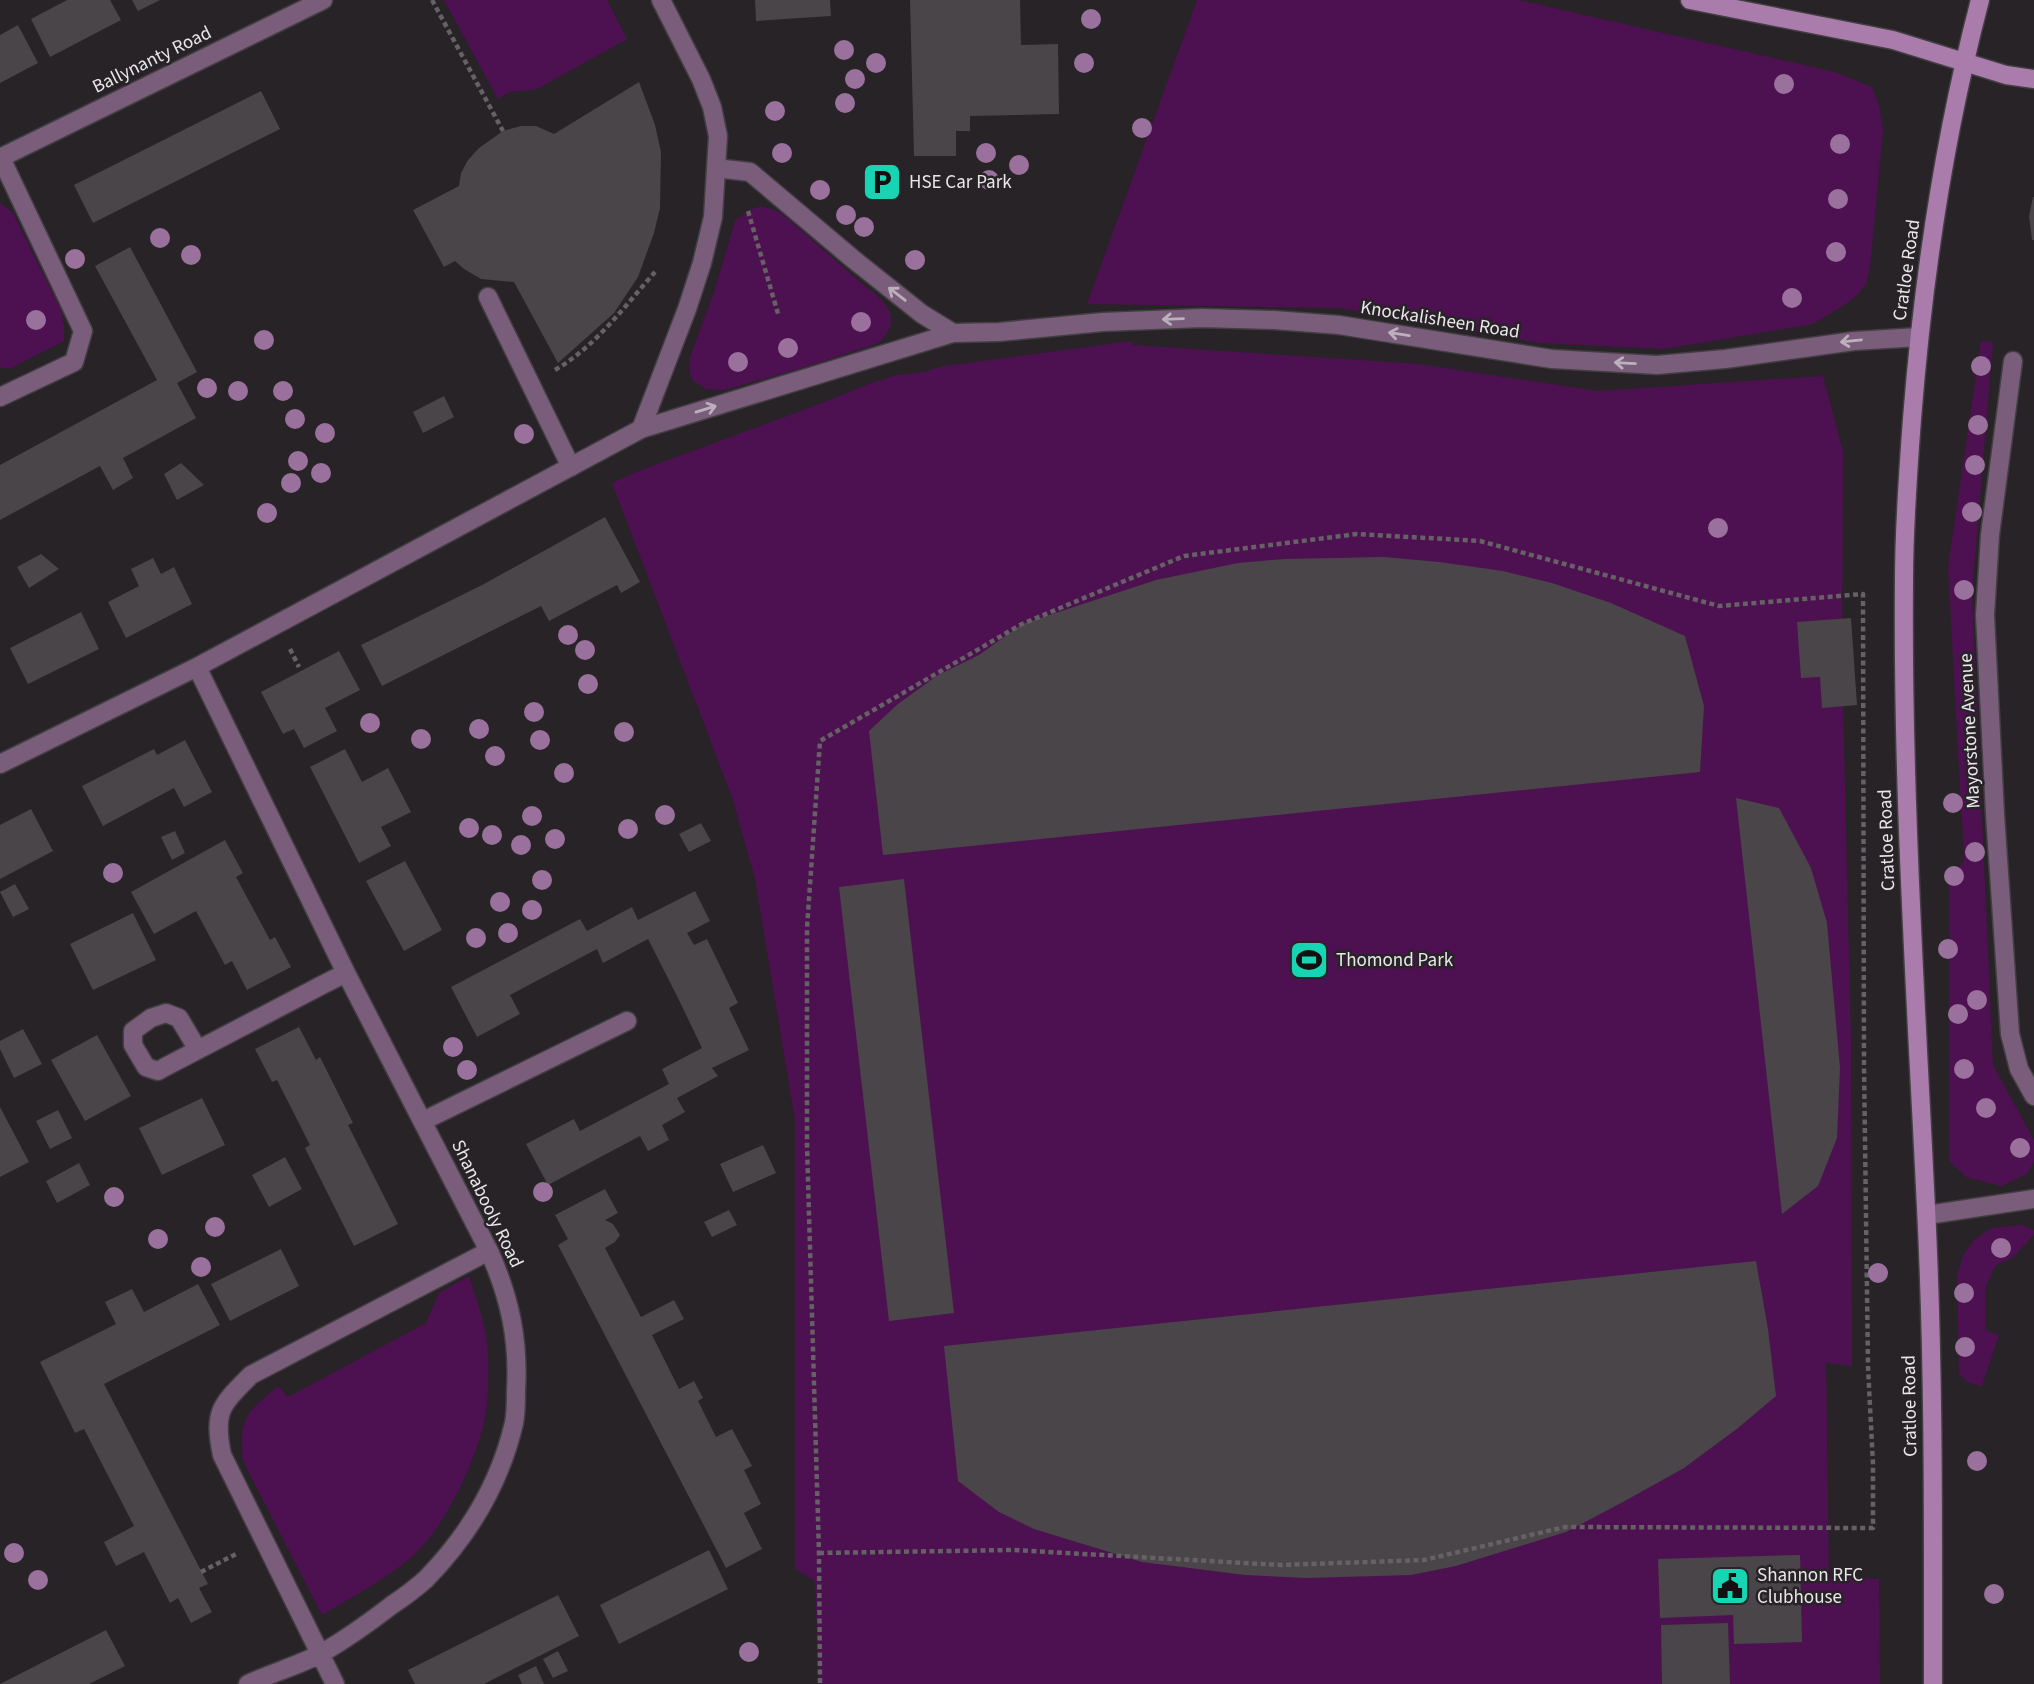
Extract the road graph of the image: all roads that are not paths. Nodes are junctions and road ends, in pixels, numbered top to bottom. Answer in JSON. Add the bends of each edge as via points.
{"nodes":[{"id":1,"x":323,"y":0,"type":"edge"},
{"id":2,"x":661,"y":0,"type":"edge"},
{"id":3,"x":1690,"y":0,"type":"edge"},
{"id":4,"x":1980,"y":0,"type":"edge"},
{"id":5,"x":1964,"y":61,"type":"junction"},
{"id":6,"x":2034,"y":79,"type":"edge"},
{"id":7,"x":1,"y":158,"type":"edge"},
{"id":8,"x":716,"y":168,"type":"junction"},
{"id":9,"x":488,"y":297,"type":"dead end"},
{"id":10,"x":953,"y":333,"type":"junction"},
{"id":11,"x":1919,"y":337,"type":"junction"},
{"id":12,"x":2013,"y":361,"type":"dead end"},
{"id":13,"x":0,"y":397,"type":"edge"},
{"id":14,"x":641,"y":429,"type":"junction"},
{"id":15,"x":572,"y":467,"type":"junction"},
{"id":16,"x":197,"y":667,"type":"junction"},
{"id":17,"x":0,"y":764,"type":"edge"},
{"id":18,"x":346,"y":973,"type":"junction"},
{"id":19,"x":628,"y":1021,"type":"dead end"},
{"id":20,"x":198,"y":1050,"type":"dead end"},
{"id":21,"x":2034,"y":1096,"type":"edge"},
{"id":22,"x":423,"y":1121,"type":"junction"},
{"id":23,"x":2034,"y":1199,"type":"edge"},
{"id":24,"x":1927,"y":1215,"type":"junction"},
{"id":25,"x":489,"y":1251,"type":"junction"},
{"id":26,"x":320,"y":1654,"type":"junction"},
{"id":27,"x":248,"y":1684,"type":"edge"},
{"id":28,"x":335,"y":1684,"type":"edge"},
{"id":29,"x":1933,"y":1684,"type":"edge"}],
"edges":[{"from":1,"to":7,"type":"street","name":"Ballynanty Road"},
{"from":2,"to":8,"type":"street","via":[[712,107],[718,136]]},
{"from":3,"to":5,"type":"main road","via":[[1893,40]]},
{"from":4,"to":5,"type":"main road","name":"Cratloe Road"},
{"from":5,"to":6,"type":"main road"},
{"from":5,"to":11,"type":"main road","name":"Cratloe Road"},
{"from":7,"to":13,"type":"street","via":[[83,331],[74,362]]},
{"from":10,"to":8,"type":"street","one_way":true,"via":[[922,314],[750,172]]},
{"from":8,"to":14,"type":"street","via":[[713,217],[702,263]]},
{"from":9,"to":15,"type":"street"},
{"from":11,"to":10,"type":"street","name":"Knockalisheen Road","one_way":true,"via":[[1657,365],[1552,359],[1339,325],[1274,320],[1190,318]]},
{"from":14,"to":10,"type":"street","name":"Knockalisheen Road","one_way":true},
{"from":11,"to":24,"type":"main road","name":"Cratloe Road","via":[[1903,576],[1910,896]]},
{"from":12,"to":21,"type":"street","name":"Mayorstone Avenue","via":[[1990,535],[1985,615],[2010,1034],[2019,1069]]},
{"from":14,"to":15,"type":"street","name":"Knockalisheen Road"},
{"from":15,"to":16,"type":"street","name":"Knockalisheen Road"},
{"from":16,"to":17,"type":"street","name":"Knockalisheen Road"},
{"from":16,"to":18,"type":"street","name":"Shanabooly Road"},
{"from":18,"to":20,"type":"street"},
{"from":18,"to":22,"type":"street","name":"Shanabooly Road"},
{"from":19,"to":22,"type":"street"},
{"from":22,"to":25,"type":"street","name":"Shanabooly Road"},
{"from":23,"to":24,"type":"street"},
{"from":24,"to":29,"type":"main road","name":"Cratloe Road"},
{"from":25,"to":26,"type":"street","name":"Shanabooly Road","via":[[509,1306],[518,1362],[514,1421],[483,1506],[424,1580]]},
{"from":25,"to":26,"type":"street","via":[[251,1376],[226,1399],[219,1415],[222,1455]]},
{"from":26,"to":27,"type":"street","name":"Shanabooly Road"},
{"from":26,"to":28,"type":"street"}]}
